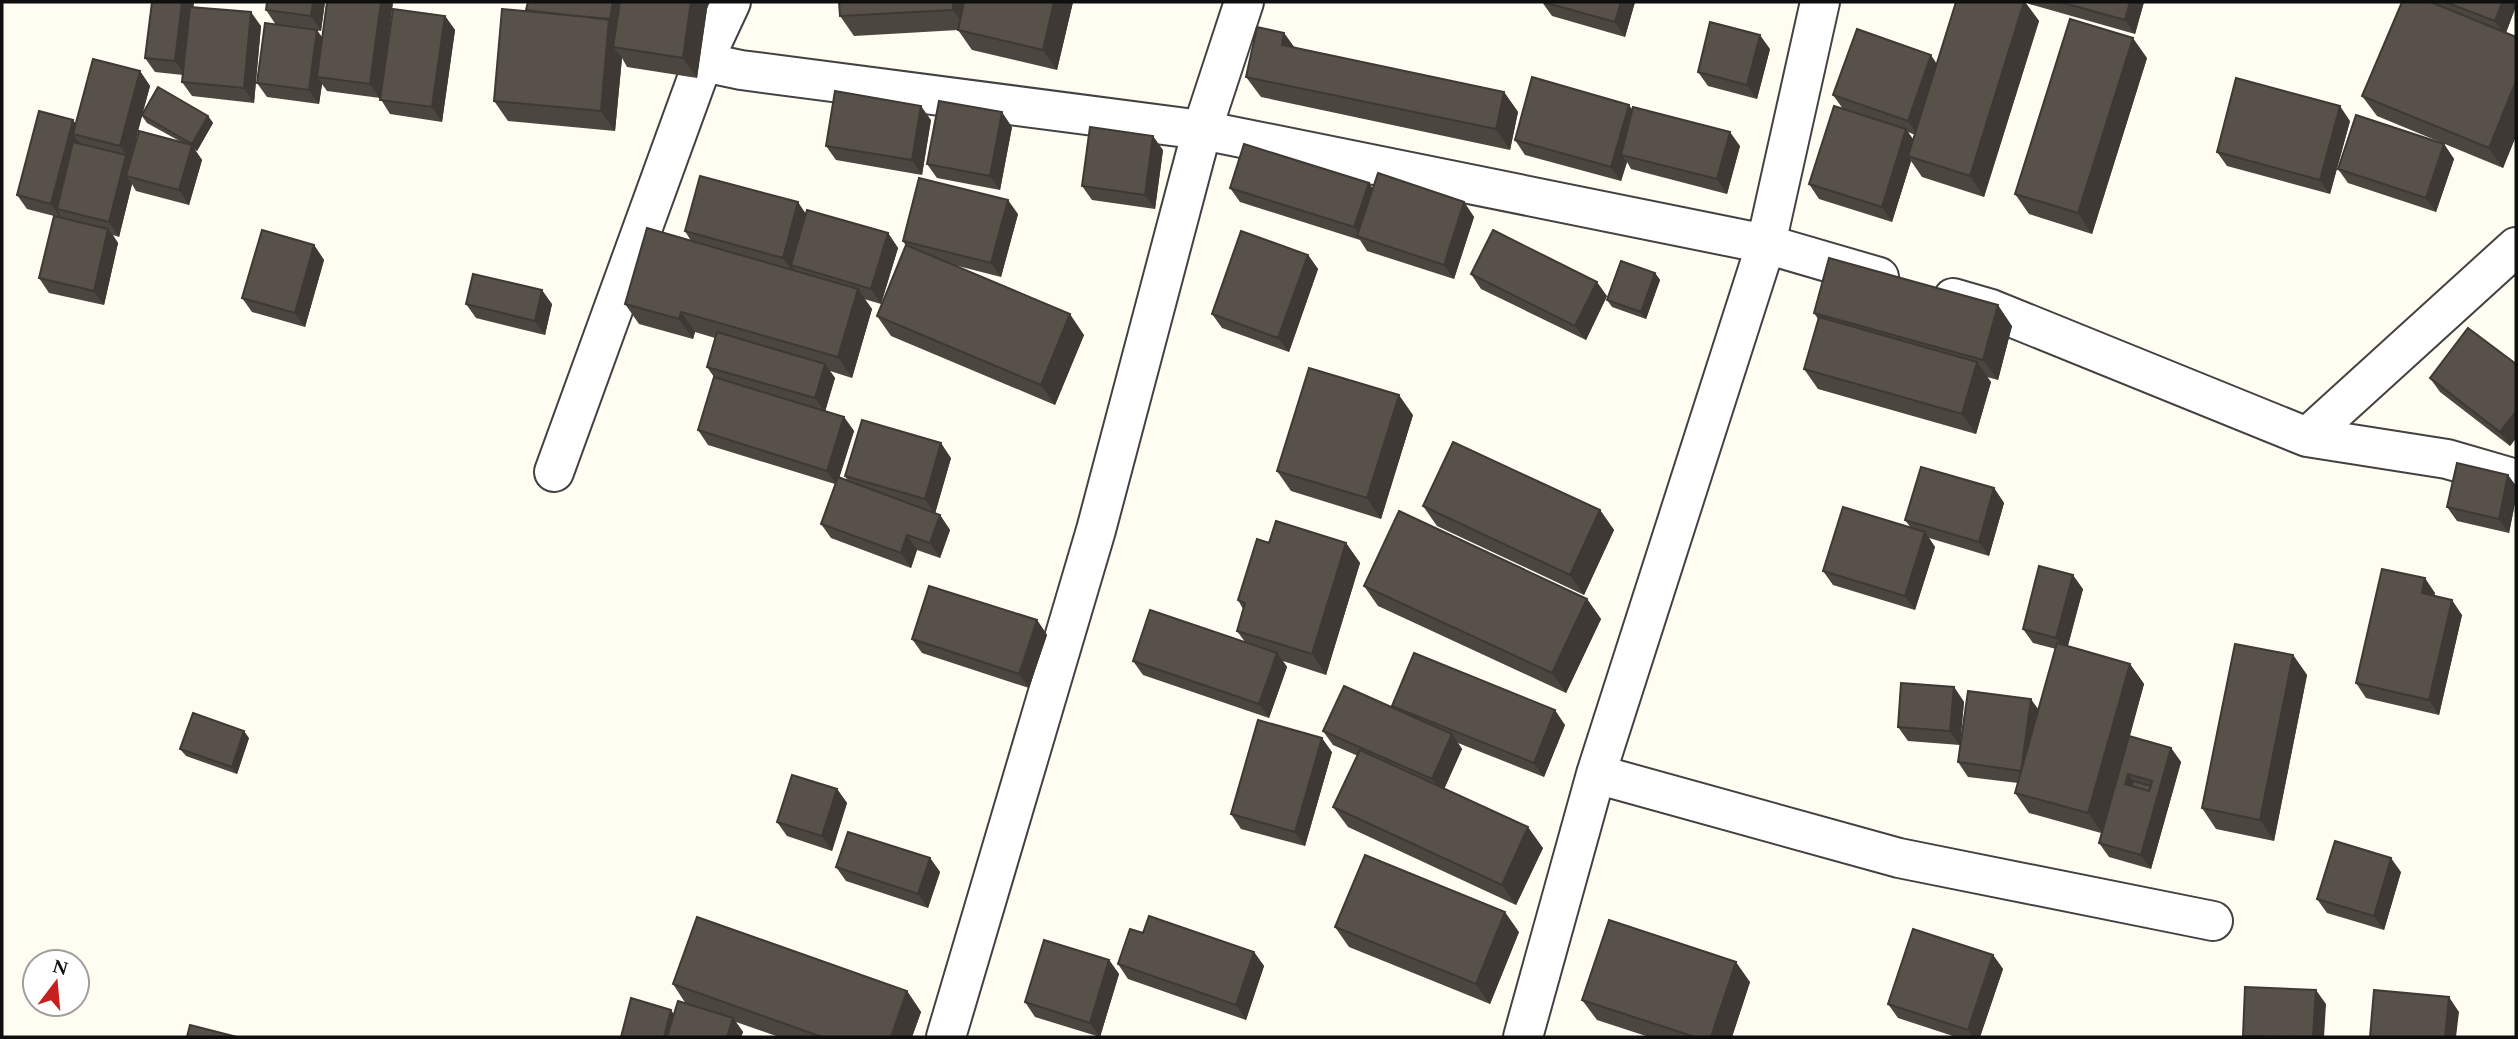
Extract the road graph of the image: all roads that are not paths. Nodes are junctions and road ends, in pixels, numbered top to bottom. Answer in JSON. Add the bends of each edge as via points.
{"nodes":[{"id":1,"x":731,"y":2,"type":"edge"},
{"id":2,"x":1244,"y":2,"type":"edge"},
{"id":3,"x":1820,"y":2,"type":"edge"},
{"id":4,"x":703,"y":62,"type":"junction"},
{"id":5,"x":1202,"y":130,"type":"junction"},
{"id":6,"x":1766,"y":244,"type":"junction"},
{"id":7,"x":2516,"y":247,"type":"edge"},
{"id":8,"x":2307,"y":437,"type":"junction"},
{"id":9,"x":554,"y":472,"type":"dead end"},
{"id":10,"x":2516,"y":479,"type":"edge"},
{"id":11,"x":1596,"y":774,"type":"junction"},
{"id":12,"x":2213,"y":921,"type":"dead end"},
{"id":13,"x":946,"y":1037,"type":"edge"},
{"id":14,"x":1523,"y":1037,"type":"edge"}],
"edges":[{"from":1,"to":4,"type":"street"},
{"from":2,"to":5,"type":"street"},
{"from":3,"to":6,"type":"street"},
{"from":4,"to":5,"type":"street","via":[[741,71]]},
{"from":4,"to":9,"type":"street"},
{"from":5,"to":6,"type":"street"},
{"from":5,"to":13,"type":"street","via":[[1096,530]]},
{"from":6,"to":8,"type":"street","via":[[1991,309]]},
{"from":6,"to":11,"type":"street"},
{"from":7,"to":8,"type":"street"},
{"from":8,"to":10,"type":"street","via":[[2447,459]]},
{"from":11,"to":12,"type":"street","via":[[1899,858]]},
{"from":11,"to":14,"type":"street"}]}
